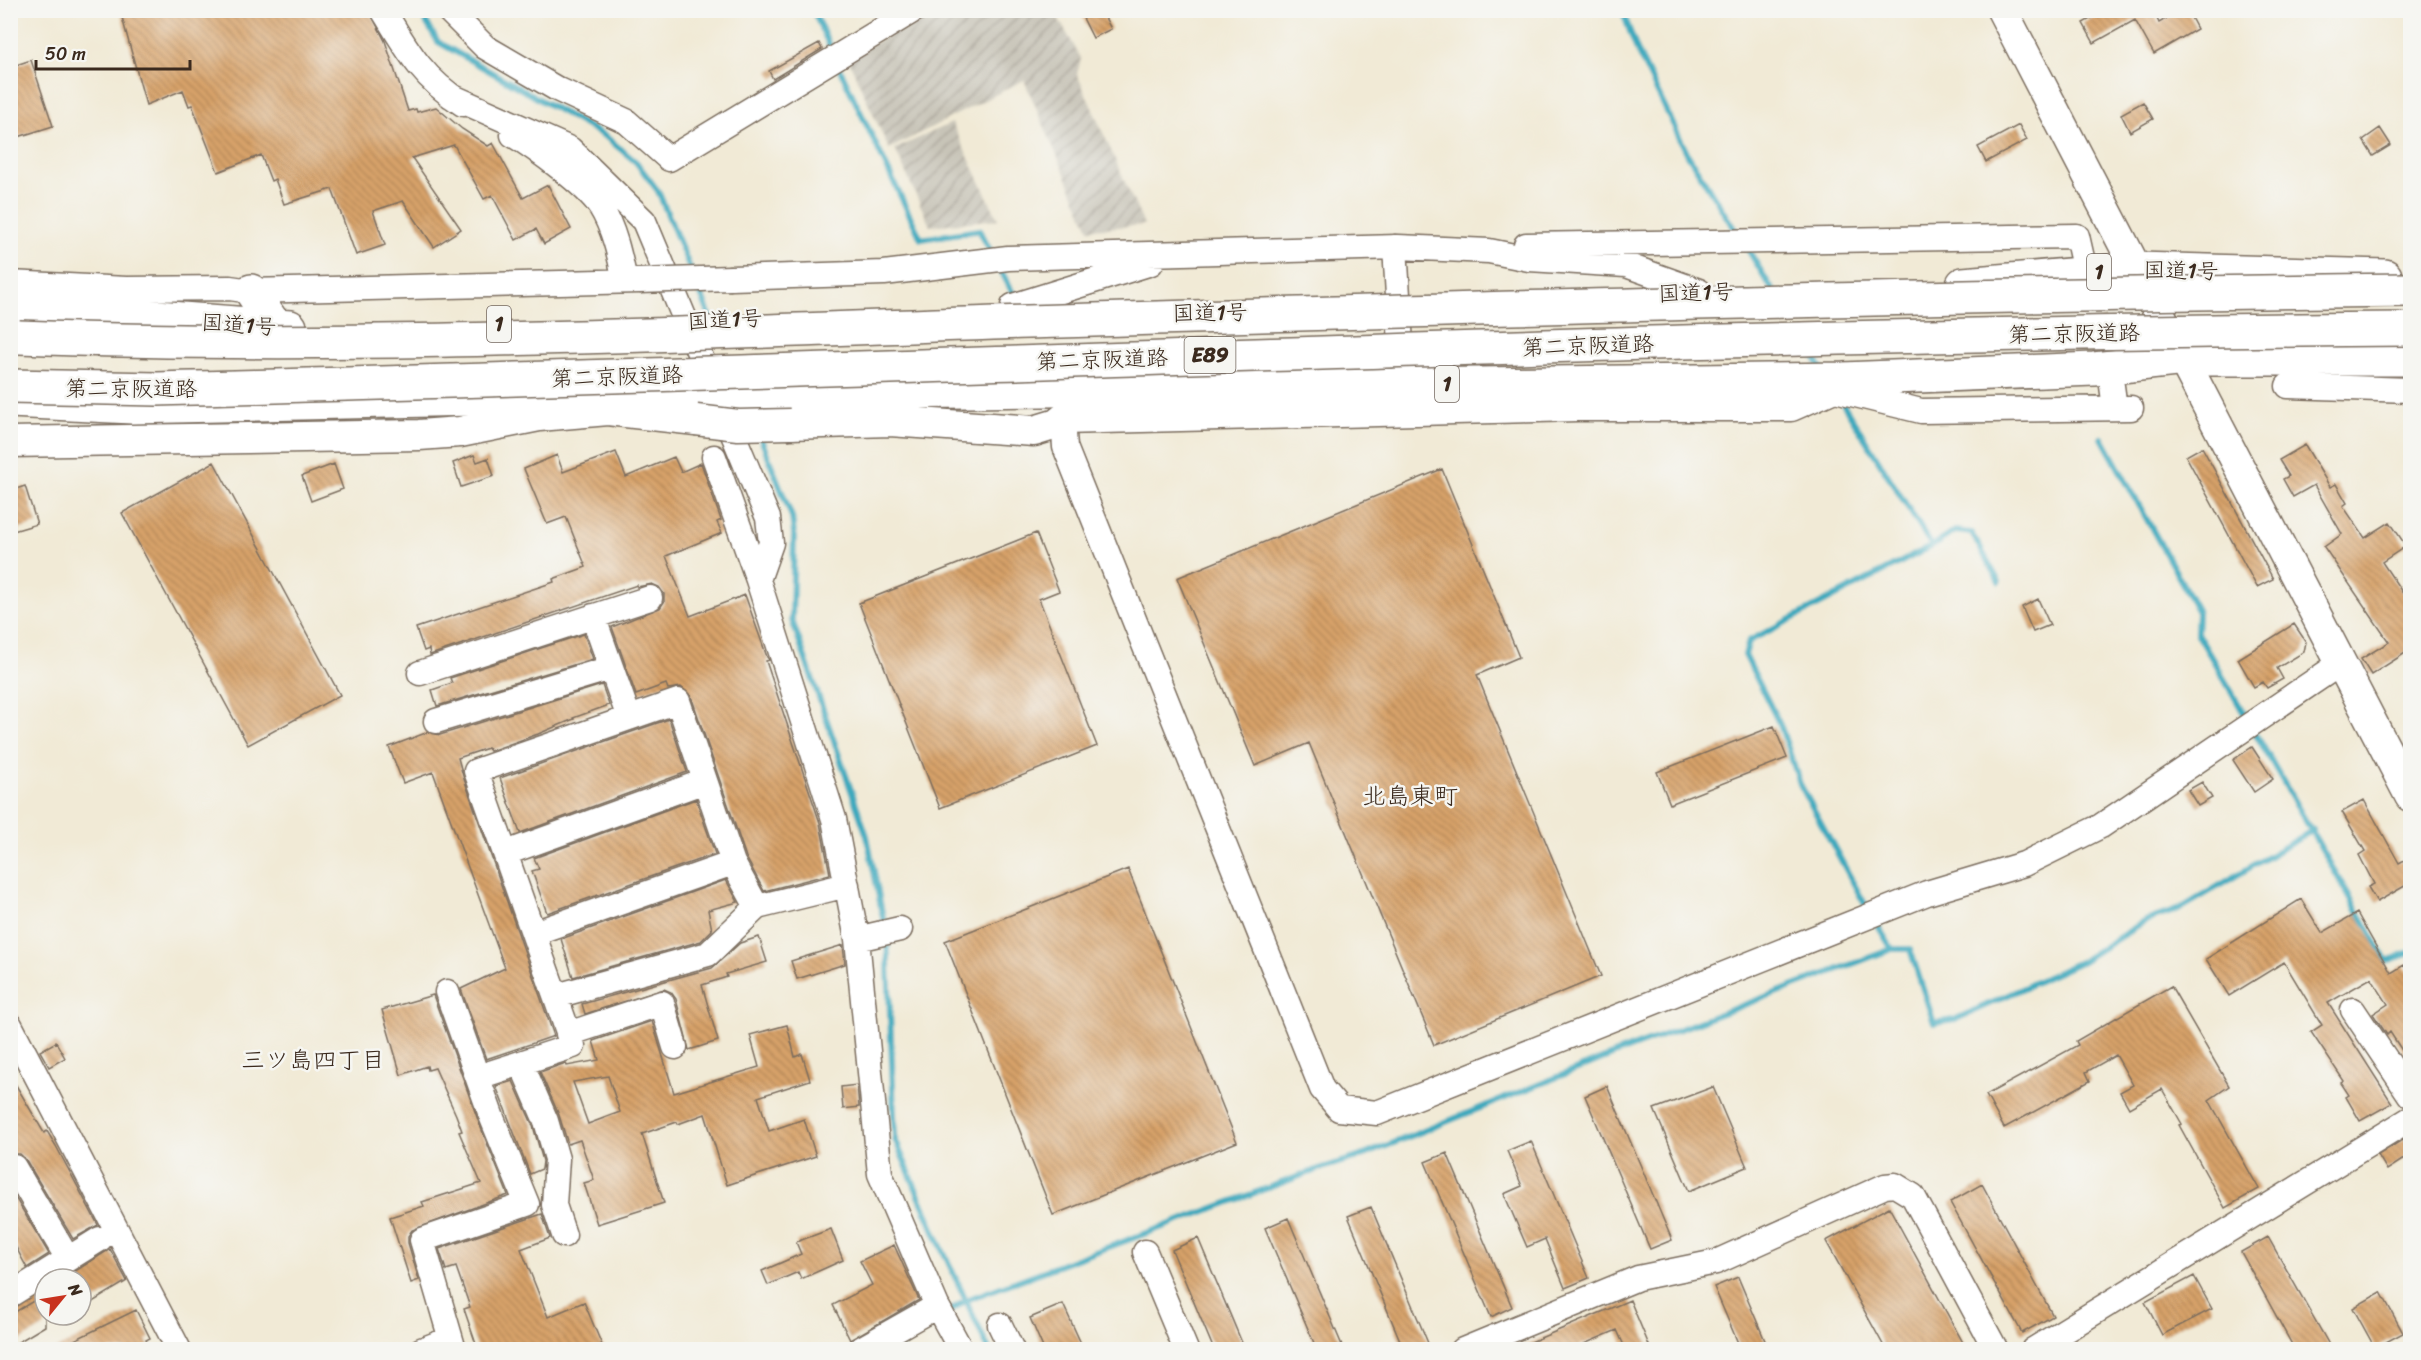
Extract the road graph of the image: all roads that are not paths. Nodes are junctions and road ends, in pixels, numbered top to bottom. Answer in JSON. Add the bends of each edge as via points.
{"nodes":[{"id":1,"x":383,"y":10,"type":"edge"},
{"id":2,"x":448,"y":10,"type":"edge"},
{"id":3,"x":914,"y":10,"type":"edge"},
{"id":4,"x":2002,"y":10,"type":"edge"},
{"id":5,"x":451,"y":96,"type":"junction"},
{"id":6,"x":1395,"y":247,"type":"junction"},
{"id":7,"x":1489,"y":251,"type":"junction"},
{"id":8,"x":1178,"y":255,"type":"junction"},
{"id":9,"x":2082,"y":258,"type":"tunnel mouth"},
{"id":10,"x":2138,"y":269,"type":"junction"},
{"id":11,"x":2410,"y":276,"type":"edge"},
{"id":12,"x":632,"y":281,"type":"junction"},
{"id":13,"x":10,"y":282,"type":"edge"},
{"id":14,"x":2410,"y":290,"type":"edge"},
{"id":15,"x":250,"y":291,"type":"junction"},
{"id":16,"x":1699,"y":291,"type":"junction"},
{"id":17,"x":1399,"y":305,"type":"junction"},
{"id":18,"x":1013,"y":306,"type":"junction"},
{"id":19,"x":703,"y":320,"type":"junction"},
{"id":20,"x":15,"y":322,"type":"edge"},
{"id":21,"x":276,"y":327,"type":"junction"},
{"id":22,"x":2410,"y":329,"type":"edge"},
{"id":23,"x":2185,"y":359,"type":"junction"},
{"id":24,"x":2410,"y":359,"type":"edge"},
{"id":25,"x":1835,"y":381,"type":"junction"},
{"id":26,"x":10,"y":386,"type":"edge"},
{"id":27,"x":2288,"y":386,"type":"dead end"},
{"id":28,"x":1024,"y":390,"type":"junction"},
{"id":29,"x":2410,"y":390,"type":"edge"},
{"id":30,"x":734,"y":394,"type":"junction"},
{"id":31,"x":1574,"y":394,"type":"junction"},
{"id":32,"x":10,"y":401,"type":"edge"},
{"id":33,"x":2119,"y":401,"type":"dead end"},
{"id":34,"x":377,"y":402,"type":"junction"},
{"id":35,"x":1060,"y":422,"type":"junction"},
{"id":36,"x":286,"y":436,"type":"junction"},
{"id":37,"x":10,"y":442,"type":"edge"},
{"id":38,"x":714,"y":457,"type":"dead end"},
{"id":39,"x":758,"y":580,"type":"junction"},
{"id":40,"x":650,"y":598,"type":"dead end"},
{"id":41,"x":593,"y":616,"type":"junction"},
{"id":42,"x":2341,"y":663,"type":"junction"},
{"id":43,"x":611,"y":668,"type":"junction"},
{"id":44,"x":420,"y":673,"type":"dead end"},
{"id":45,"x":629,"y":718,"type":"junction"},
{"id":46,"x":436,"y":721,"type":"dead end"},
{"id":47,"x":705,"y":781,"type":"junction"},
{"id":48,"x":2410,"y":796,"type":"edge"},
{"id":49,"x":506,"y":853,"type":"junction"},
{"id":50,"x":733,"y":863,"type":"junction"},
{"id":51,"x":847,"y":885,"type":"junction"},
{"id":52,"x":758,"y":907,"type":"junction"},
{"id":53,"x":900,"y":929,"type":"dead end"},
{"id":54,"x":534,"y":933,"type":"junction"},
{"id":55,"x":857,"y":939,"type":"junction"},
{"id":56,"x":447,"y":992,"type":"dead end"},
{"id":57,"x":556,"y":996,"type":"junction"},
{"id":58,"x":2353,"y":1010,"type":"dead end"},
{"id":59,"x":10,"y":1025,"type":"edge"},
{"id":60,"x":568,"y":1034,"type":"junction"},
{"id":61,"x":675,"y":1047,"type":"dead end"},
{"id":62,"x":521,"y":1063,"type":"junction"},
{"id":63,"x":478,"y":1077,"type":"junction"},
{"id":64,"x":2410,"y":1095,"type":"edge"},
{"id":65,"x":2410,"y":1119,"type":"edge"},
{"id":66,"x":14,"y":1167,"type":"dead end"},
{"id":67,"x":564,"y":1235,"type":"dead end"},
{"id":68,"x":100,"y":1239,"type":"dead end"},
{"id":69,"x":1145,"y":1252,"type":"dead end"},
{"id":70,"x":68,"y":1259,"type":"junction"},
{"id":71,"x":10,"y":1295,"type":"edge"},
{"id":72,"x":937,"y":1306,"type":"junction"},
{"id":73,"x":452,"y":1344,"type":"edge"},
{"id":74,"x":179,"y":1350,"type":"edge"},
{"id":75,"x":421,"y":1350,"type":"edge"},
{"id":76,"x":859,"y":1350,"type":"edge"},
{"id":77,"x":961,"y":1350,"type":"edge"},
{"id":78,"x":1186,"y":1350,"type":"edge"},
{"id":79,"x":1463,"y":1350,"type":"edge"},
{"id":80,"x":1996,"y":1350,"type":"edge"},
{"id":81,"x":2033,"y":1350,"type":"edge"}],
"edges":[{"from":1,"to":5,"type":"street","via":[[417,65]]},
{"from":2,"to":3,"type":"street","via":[[485,46],[557,89],[626,121],[669,159]]},
{"from":4,"to":10,"type":"street"},
{"from":5,"to":12,"type":"street","via":[[525,142],[599,205]]},
{"from":5,"to":19,"type":"street","via":[[570,149],[644,221]]},
{"from":6,"to":7,"type":"street"},
{"from":6,"to":8,"type":"street"},
{"from":6,"to":17,"type":"street"},
{"from":7,"to":9,"type":"street","via":[[1502,246],[1557,244],[2077,236]]},
{"from":7,"to":16,"type":"street","via":[[1626,265]]},
{"from":8,"to":12,"type":"street","bridge":true,"via":[[991,260],[884,273]]},
{"from":8,"to":18,"type":"street"},
{"from":10,"to":11,"type":"highway","name":"国道1号","number":"1"},
{"from":10,"to":16,"type":"highway","name":"国道1号","number":"1","via":[[1926,287]]},
{"from":10,"to":23,"type":"street"},
{"from":12,"to":15,"type":"street"},
{"from":13,"to":15,"type":"street"},
{"from":14,"to":20,"type":"highway","name":"第二京阪道路","number":"E89","bridge":true,"via":[[1730,303],[396,342],[153,342]]},
{"from":15,"to":21,"type":"highway"},
{"from":16,"to":17,"type":"highway","name":"国道1号","number":"1"},
{"from":17,"to":18,"type":"highway","name":"国道1号","number":"1","via":[[1187,315]]},
{"from":17,"to":31,"type":"street","via":[[1402,360],[1423,379],[1540,369],[1568,372]]},
{"from":18,"to":19,"type":"highway","name":"国道1号","number":"1"},
{"from":19,"to":21,"type":"highway","name":"国道1号","number":"1"},
{"from":19,"to":30,"type":"street"},
{"from":20,"to":21,"type":"highway","name":"国道1号","number":"1"},
{"from":22,"to":26,"type":"highway","name":"第二京阪道路","number":"E89","bridge":true,"via":[[1801,339],[157,390]]},
{"from":23,"to":24,"type":"highway","number":"1"},
{"from":23,"to":25,"type":"highway","number":"1","via":[[2094,369]]},
{"from":23,"to":42,"type":"street"},
{"from":25,"to":31,"type":"highway","number":"1"},
{"from":25,"to":33,"type":"street","via":[[1921,411]]},
{"from":27,"to":29,"type":"street"},
{"from":28,"to":30,"type":"highway","number":"1"},
{"from":28,"to":31,"type":"highway","number":"1"},
{"from":28,"to":35,"type":"street","via":[[1030,402]]},
{"from":30,"to":34,"type":"highway","number":"1"},
{"from":30,"to":39,"type":"street","via":[[768,518],[771,543]]},
{"from":31,"to":35,"type":"street"},
{"from":32,"to":34,"type":"highway","number":"1","via":[[132,408]]},
{"from":34,"to":36,"type":"street"},
{"from":35,"to":36,"type":"street","bridge":true,"via":[[1034,431],[890,421],[738,425],[608,410],[539,416],[460,432]]},
{"from":35,"to":42,"type":"street","via":[[1065,447],[1322,1089],[1339,1109],[1360,1113],[1377,1113],[1927,893],[2024,864],[2101,826]]},
{"from":36,"to":37,"type":"street"},
{"from":38,"to":39,"type":"street"},
{"from":39,"to":51,"type":"street","via":[[834,819]]},
{"from":40,"to":41,"type":"street"},
{"from":41,"to":43,"type":"street"},
{"from":41,"to":44,"type":"street"},
{"from":42,"to":48,"type":"street"},
{"from":43,"to":45,"type":"street"},
{"from":43,"to":46,"type":"street"},
{"from":45,"to":47,"type":"street","via":[[678,701]]},
{"from":45,"to":49,"type":"street","via":[[476,771]]},
{"from":47,"to":49,"type":"street"},
{"from":47,"to":50,"type":"street"},
{"from":49,"to":54,"type":"street"},
{"from":50,"to":52,"type":"street"},
{"from":50,"to":54,"type":"street"},
{"from":51,"to":52,"type":"street"},
{"from":51,"to":55,"type":"street"},
{"from":52,"to":57,"type":"street","via":[[708,954]]},
{"from":53,"to":55,"type":"street"},
{"from":54,"to":57,"type":"street"},
{"from":55,"to":72,"type":"street","via":[[880,1174]]},
{"from":56,"to":63,"type":"street"},
{"from":57,"to":60,"type":"street"},
{"from":58,"to":64,"type":"street"},
{"from":59,"to":74,"type":"street"},
{"from":60,"to":61,"type":"street","via":[[662,1003]]},
{"from":60,"to":62,"type":"street","via":[[573,1046]]},
{"from":62,"to":63,"type":"street"},
{"from":62,"to":67,"type":"street","via":[[546,1121],[557,1159],[554,1204]]},
{"from":63,"to":73,"type":"street","via":[[527,1204],[422,1240]]},
{"from":65,"to":81,"type":"street"},
{"from":66,"to":70,"type":"street"},
{"from":68,"to":70,"type":"street"},
{"from":69,"to":78,"type":"street"},
{"from":70,"to":71,"type":"street"},
{"from":72,"to":76,"type":"street"},
{"from":72,"to":77,"type":"street"},
{"from":73,"to":75,"type":"street"},
{"from":79,"to":80,"type":"street","via":[[1638,1278],[1716,1262],[1885,1186],[1895,1185],[1913,1196]]}]}
